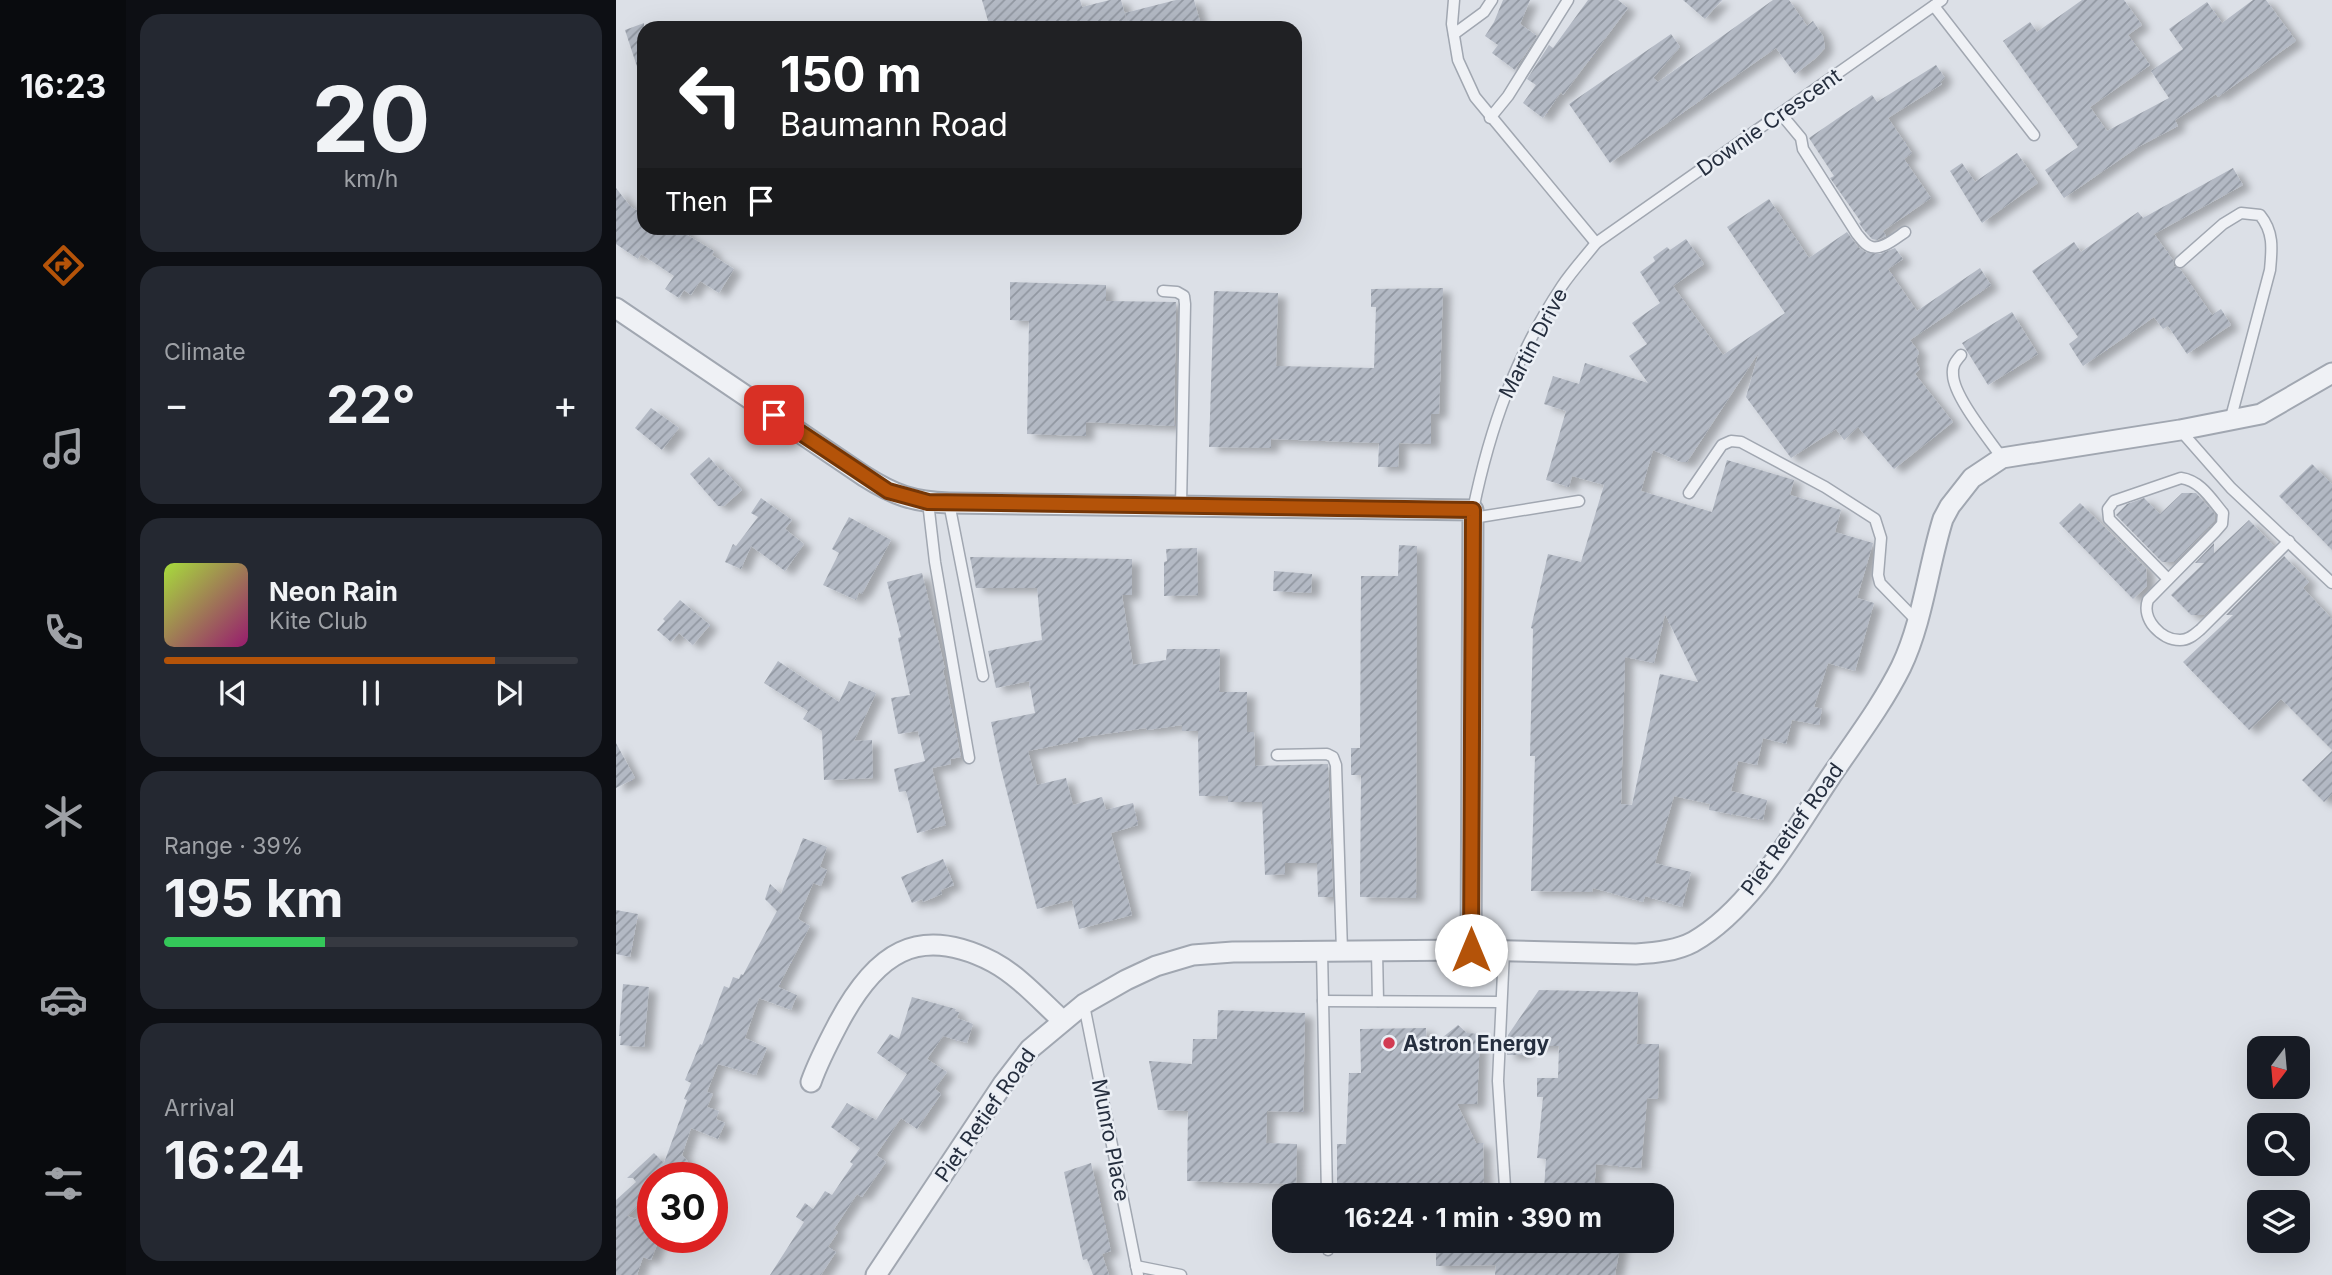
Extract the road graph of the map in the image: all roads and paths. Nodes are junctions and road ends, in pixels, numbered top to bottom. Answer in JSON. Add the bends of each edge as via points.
{"nodes":[{"id":1,"x":1454,"y":0,"type":"edge"},
{"id":2,"x":1492,"y":0,"type":"edge"},
{"id":3,"x":1568,"y":0,"type":"edge"},
{"id":4,"x":1938,"y":3,"type":"edge"},
{"id":5,"x":1454,"y":34,"type":"junction"},
{"id":6,"x":1781,"y":114,"type":"junction"},
{"id":7,"x":1490,"y":118,"type":"junction"},
{"id":8,"x":2034,"y":135,"type":"dead end"},
{"id":9,"x":1905,"y":232,"type":"dead end"},
{"id":10,"x":1596,"y":243,"type":"junction"},
{"id":11,"x":2180,"y":262,"type":"dead end"},
{"id":12,"x":1163,"y":291,"type":"dead end"},
{"id":13,"x":616,"y":308,"type":"edge"},
{"id":14,"x":1961,"y":355,"type":"dead end"},
{"id":15,"x":2332,"y":373,"type":"edge"},
{"id":16,"x":2230,"y":421,"type":"junction"},
{"id":17,"x":2180,"y":430,"type":"junction"},
{"id":18,"x":2002,"y":458,"type":"junction"},
{"id":19,"x":2214,"y":470,"type":"junction"},
{"id":20,"x":2199,"y":485,"type":"junction"},
{"id":21,"x":1689,"y":493,"type":"dead end"},
{"id":22,"x":1579,"y":501,"type":"dead end"},
{"id":23,"x":928,"y":502,"type":"junction"},
{"id":24,"x":949,"y":503,"type":"junction"},
{"id":25,"x":1181,"y":505,"type":"junction"},
{"id":26,"x":1473,"y":514,"type":"junction"},
{"id":27,"x":2289,"y":541,"type":"junction"},
{"id":28,"x":2168,"y":579,"type":"junction"},
{"id":29,"x":2332,"y":583,"type":"edge"},
{"id":30,"x":1917,"y":621,"type":"junction"},
{"id":31,"x":983,"y":676,"type":"dead end"},
{"id":32,"x":1277,"y":755,"type":"dead end"},
{"id":33,"x":969,"y":758,"type":"dead end"},
{"id":34,"x":1471,"y":950,"type":"junction"},
{"id":35,"x":1322,"y":951,"type":"junction"},
{"id":36,"x":1342,"y":951,"type":"junction"},
{"id":37,"x":1377,"y":951,"type":"junction"},
{"id":38,"x":1504,"y":951,"type":"junction"},
{"id":39,"x":1323,"y":1001,"type":"junction"},
{"id":40,"x":1378,"y":1001,"type":"junction"},
{"id":41,"x":1500,"y":1002,"type":"junction"},
{"id":42,"x":1084,"y":1004,"type":"junction"},
{"id":43,"x":1063,"y":1021,"type":"junction"},
{"id":44,"x":811,"y":1082,"type":"dead end"},
{"id":45,"x":1327,"y":1183,"type":"edge"},
{"id":46,"x":1505,"y":1183,"type":"edge"},
{"id":47,"x":1137,"y":1271,"type":"edge"},
{"id":48,"x":876,"y":1275,"type":"edge"},
{"id":49,"x":1181,"y":1275,"type":"edge"}],
"edges":[{"from":1,"to":5,"type":"lane"},
{"from":2,"to":5,"type":"lane","via":[[1484,12]]},
{"from":3,"to":7,"type":"lane"},
{"from":4,"to":6,"type":"lane","name":"Downie Crescent"},
{"from":4,"to":8,"type":"lane"},
{"from":5,"to":7,"type":"lane","via":[[1458,60]]},
{"from":6,"to":9,"type":"lane","via":[[1801,138],[1803,149],[1867,246],[1891,242]]},
{"from":6,"to":10,"type":"lane","name":"Downie Crescent"},
{"from":7,"to":10,"type":"lane"},
{"from":10,"to":26,"type":"lane","name":"Martin Drive","via":[[1563,284],[1503,396]]},
{"from":11,"to":16,"type":"lane","via":[[2241,213],[2260,215],[2269,226],[2273,247],[2270,271]]},
{"from":12,"to":25,"type":"lane","via":[[1184,296],[1185,304]]},
{"from":13,"to":23,"type":"street","via":[[888,491]]},
{"from":14,"to":18,"type":"lane","via":[[1954,363],[1954,385]]},
{"from":15,"to":16,"type":"street","name":"Piet Retief Road","via":[[2261,414]]},
{"from":16,"to":17,"type":"street","name":"Piet Retief Road"},
{"from":17,"to":18,"type":"street","name":"Piet Retief Road"},
{"from":17,"to":19,"type":"lane"},
{"from":18,"to":30,"type":"street","name":"Piet Retief Road","via":[[1972,478],[1950,506],[1936,541]]},
{"from":19,"to":20,"type":"lane"},
{"from":19,"to":27,"type":"lane"},
{"from":20,"to":28,"type":"lane","via":[[2222,513],[2222,524]]},
{"from":20,"to":28,"type":"lane","via":[[2181,478],[2114,501],[2108,509],[2109,519]]},
{"from":21,"to":30,"type":"lane","via":[[1722,445],[1731,441],[1825,487],[1875,519],[1881,538],[1880,583]]},
{"from":22,"to":26,"type":"lane"},
{"from":23,"to":24,"type":"street"},
{"from":23,"to":33,"type":"lane"},
{"from":24,"to":25,"type":"street"},
{"from":24,"to":31,"type":"lane"},
{"from":25,"to":26,"type":"street"},
{"from":26,"to":34,"type":"street","name":"Martin Drive"},
{"from":27,"to":28,"type":"lane","via":[[2188,639],[2173,639],[2147,616],[2148,600]]},
{"from":27,"to":29,"type":"lane"},
{"from":30,"to":38,"type":"street","name":"Piet Retief Road","via":[[1901,666],[1877,709],[1801,823],[1760,880],[1710,930],[1692,943],[1659,953]]},
{"from":32,"to":36,"type":"lane","via":[[1327,754],[1336,765]]},
{"from":34,"to":37,"type":"street","name":"Piet Retief Road"},
{"from":34,"to":38,"type":"street","name":"Piet Retief Road"},
{"from":35,"to":36,"type":"street","name":"Piet Retief Road"},
{"from":35,"to":39,"type":"lane"},
{"from":35,"to":42,"type":"street","name":"Piet Retief Road","via":[[1194,955],[1156,966]]},
{"from":36,"to":37,"type":"street","name":"Piet Retief Road"},
{"from":37,"to":40,"type":"lane"},
{"from":38,"to":41,"type":"lane"},
{"from":39,"to":40,"type":"lane"},
{"from":39,"to":45,"type":"lane"},
{"from":40,"to":41,"type":"lane"},
{"from":41,"to":46,"type":"lane","via":[[1498,1081]]},
{"from":42,"to":43,"type":"street","name":"Piet Retief Road"},
{"from":42,"to":47,"type":"lane","name":"Munro Place"},
{"from":43,"to":44,"type":"street","via":[[995,963],[956,946],[918,946],[900,951],[859,989]]},
{"from":43,"to":48,"type":"street","name":"Piet Retief Road","via":[[1016,1066]]},
{"from":47,"to":49,"type":"lane"}]}
